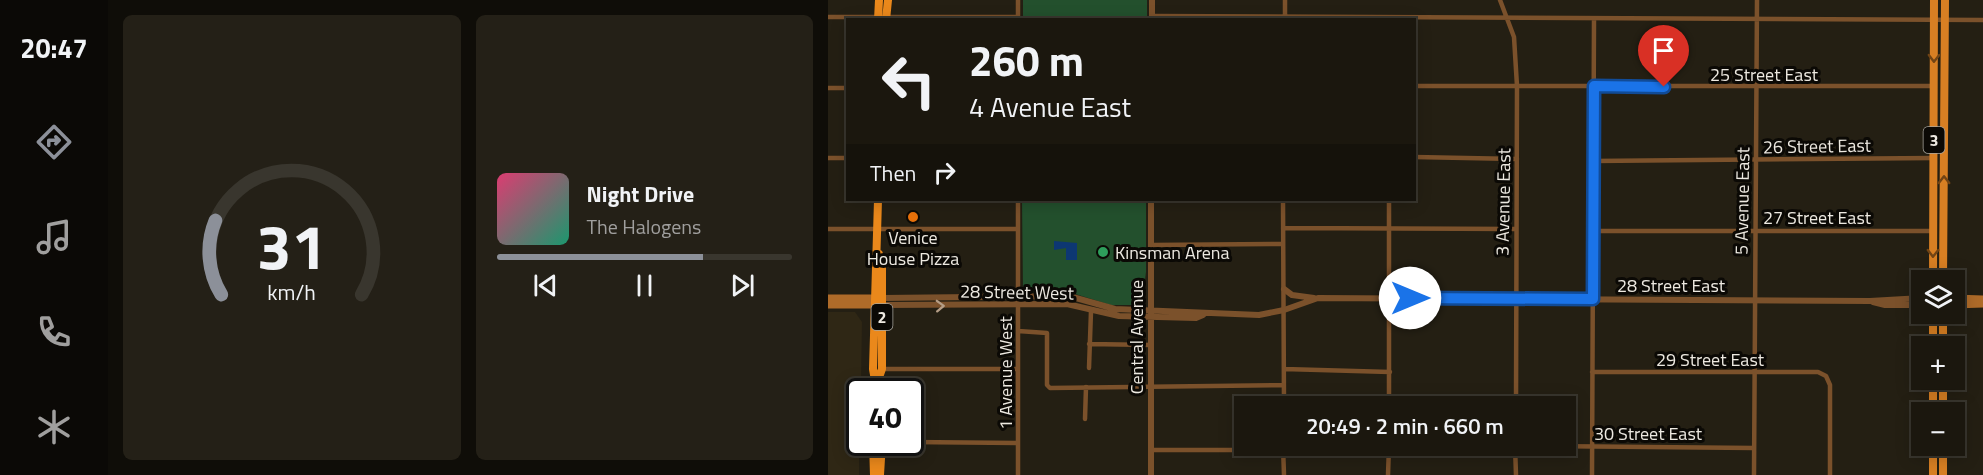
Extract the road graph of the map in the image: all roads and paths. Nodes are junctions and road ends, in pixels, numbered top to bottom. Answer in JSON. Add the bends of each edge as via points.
{"nodes":[{"id":1,"x":879,"y":0,"type":"edge"},
{"id":2,"x":888,"y":0,"type":"edge"},
{"id":3,"x":1018,"y":0,"type":"edge"},
{"id":4,"x":1152,"y":0,"type":"edge"},
{"id":5,"x":1285,"y":0,"type":"edge"},
{"id":6,"x":1500,"y":0,"type":"edge"},
{"id":7,"x":1757,"y":0,"type":"edge"},
{"id":8,"x":1934,"y":0,"type":"edge"},
{"id":9,"x":1945,"y":0,"type":"edge"},
{"id":10,"x":828,"y":17,"type":"edge"},
{"id":11,"x":882,"y":18,"type":"edge"},
{"id":12,"x":1018,"y":18,"type":"edge"},
{"id":13,"x":1152,"y":18,"type":"edge"},
{"id":14,"x":1285,"y":18,"type":"edge"},
{"id":15,"x":1507,"y":18,"type":"junction"},
{"id":16,"x":1594,"y":19,"type":"junction"},
{"id":17,"x":1934,"y":19,"type":"junction"},
{"id":18,"x":1945,"y":19,"type":"junction"},
{"id":19,"x":1757,"y":20,"type":"junction"},
{"id":20,"x":1983,"y":20,"type":"edge"},
{"id":21,"x":1416,"y":86,"type":"edge"},
{"id":22,"x":1516,"y":86,"type":"junction"},
{"id":23,"x":1594,"y":86,"type":"junction"},
{"id":24,"x":1933,"y":86,"type":"junction"},
{"id":25,"x":1756,"y":87,"type":"junction"},
{"id":26,"x":828,"y":88,"type":"edge"},
{"id":27,"x":846,"y":88,"type":"edge"},
{"id":28,"x":1416,"y":157,"type":"edge"},
{"id":29,"x":828,"y":158,"type":"edge"},
{"id":30,"x":846,"y":158,"type":"edge"},
{"id":31,"x":1934,"y":158,"type":"junction"},
{"id":32,"x":1516,"y":159,"type":"junction"},
{"id":33,"x":1593,"y":161,"type":"junction"},
{"id":34,"x":1756,"y":161,"type":"junction"},
{"id":35,"x":878,"y":201,"type":"edge"},
{"id":36,"x":1018,"y":201,"type":"edge"},
{"id":37,"x":1151,"y":201,"type":"edge"},
{"id":38,"x":1283,"y":201,"type":"edge"},
{"id":39,"x":1389,"y":201,"type":"edge"},
{"id":40,"x":1283,"y":228,"type":"junction"},
{"id":41,"x":828,"y":229,"type":"edge"},
{"id":42,"x":878,"y":229,"type":"junction"},
{"id":43,"x":1018,"y":229,"type":"junction"},
{"id":44,"x":1389,"y":229,"type":"junction"},
{"id":45,"x":1516,"y":230,"type":"junction"},
{"id":46,"x":1593,"y":231,"type":"junction"},
{"id":47,"x":1756,"y":231,"type":"junction"},
{"id":48,"x":1933,"y":231,"type":"junction"},
{"id":49,"x":1151,"y":244,"type":"junction"},
{"id":50,"x":1283,"y":244,"type":"junction"},
{"id":51,"x":1933,"y":270,"type":"edge"},
{"id":52,"x":1944,"y":270,"type":"edge"},
{"id":53,"x":1284,"y":289,"type":"junction"},
{"id":54,"x":1018,"y":296,"type":"junction"},
{"id":55,"x":828,"y":298,"type":"edge"},
{"id":56,"x":1318,"y":298,"type":"junction"},
{"id":57,"x":1389,"y":298,"type":"junction"},
{"id":58,"x":1965,"y":298,"type":"edge"},
{"id":59,"x":1515,"y":299,"type":"junction"},
{"id":60,"x":1593,"y":299,"type":"junction"},
{"id":61,"x":1911,"y":299,"type":"edge"},
{"id":62,"x":1983,"y":299,"type":"edge"},
{"id":63,"x":1755,"y":300,"type":"junction"},
{"id":64,"x":1870,"y":301,"type":"junction"},
{"id":65,"x":878,"y":302,"type":"junction"},
{"id":66,"x":1018,"y":304,"type":"junction"},
{"id":67,"x":1983,"y":304,"type":"edge"},
{"id":68,"x":828,"y":305,"type":"edge"},
{"id":69,"x":1911,"y":305,"type":"edge"},
{"id":70,"x":1965,"y":305,"type":"edge"},
{"id":71,"x":1284,"y":310,"type":"junction"},
{"id":72,"x":1091,"y":311,"type":"junction"},
{"id":73,"x":1151,"y":314,"type":"junction"},
{"id":74,"x":1018,"y":331,"type":"junction"},
{"id":75,"x":1089,"y":344,"type":"junction"},
{"id":76,"x":1151,"y":345,"type":"junction"},
{"id":77,"x":1089,"y":368,"type":"dead end"},
{"id":78,"x":877,"y":369,"type":"junction"},
{"id":79,"x":1018,"y":369,"type":"junction"},
{"id":80,"x":1284,"y":369,"type":"junction"},
{"id":81,"x":1390,"y":372,"type":"junction"},
{"id":82,"x":1592,"y":372,"type":"junction"},
{"id":83,"x":1754,"y":372,"type":"junction"},
{"id":84,"x":877,"y":378,"type":"edge"},
{"id":85,"x":1283,"y":385,"type":"junction"},
{"id":86,"x":1151,"y":386,"type":"junction"},
{"id":87,"x":1086,"y":387,"type":"junction"},
{"id":88,"x":1284,"y":396,"type":"edge"},
{"id":89,"x":1389,"y":396,"type":"edge"},
{"id":90,"x":1516,"y":396,"type":"edge"},
{"id":91,"x":1085,"y":419,"type":"dead end"},
{"id":92,"x":924,"y":442,"type":"edge"},
{"id":93,"x":1018,"y":443,"type":"junction"},
{"id":94,"x":1576,"y":446,"type":"edge"},
{"id":95,"x":1592,"y":446,"type":"junction"},
{"id":96,"x":1754,"y":448,"type":"junction"},
{"id":97,"x":1234,"y":449,"type":"edge"},
{"id":98,"x":1151,"y":450,"type":"junction"},
{"id":99,"x":873,"y":456,"type":"edge"},
{"id":100,"x":881,"y":456,"type":"edge"},
{"id":101,"x":1283,"y":456,"type":"edge"},
{"id":102,"x":1389,"y":456,"type":"edge"},
{"id":103,"x":1515,"y":456,"type":"edge"},
{"id":104,"x":1933,"y":456,"type":"edge"},
{"id":105,"x":1943,"y":456,"type":"edge"},
{"id":106,"x":874,"y":475,"type":"edge"},
{"id":107,"x":880,"y":475,"type":"edge"},
{"id":108,"x":1018,"y":475,"type":"edge"},
{"id":109,"x":1150,"y":475,"type":"edge"},
{"id":110,"x":1284,"y":475,"type":"edge"},
{"id":111,"x":1388,"y":475,"type":"edge"},
{"id":112,"x":1516,"y":475,"type":"edge"},
{"id":113,"x":1592,"y":475,"type":"edge"},
{"id":114,"x":1754,"y":475,"type":"edge"},
{"id":115,"x":1830,"y":475,"type":"edge"},
{"id":116,"x":1933,"y":475,"type":"edge"},
{"id":117,"x":1943,"y":475,"type":"edge"}],
"edges":[{"from":1,"to":11,"type":"highway"},
{"from":2,"to":11,"type":"highway"},
{"from":3,"to":12,"type":"street"},
{"from":4,"to":13,"type":"street"},
{"from":5,"to":14,"type":"street"},
{"from":6,"to":15,"type":"street","name":"3 Avenue East"},
{"from":7,"to":19,"type":"street","name":"5 Avenue East"},
{"from":8,"to":17,"type":"main road","number":"3"},
{"from":9,"to":18,"type":"main road","number":"3"},
{"from":10,"to":11,"type":"street"},
{"from":11,"to":12,"type":"street"},
{"from":13,"to":14,"type":"street"},
{"from":14,"to":15,"type":"street"},
{"from":15,"to":16,"type":"street"},
{"from":15,"to":22,"type":"street","name":"3 Avenue East","via":[[1514,37]]},
{"from":16,"to":19,"type":"street"},
{"from":16,"to":23,"type":"street"},
{"from":17,"to":18,"type":"street"},
{"from":17,"to":19,"type":"street"},
{"from":17,"to":24,"type":"main road","number":"3","one_way":true},
{"from":18,"to":20,"type":"street"},
{"from":52,"to":18,"type":"main road","number":"3","one_way":true},
{"from":19,"to":25,"type":"street","name":"5 Avenue East"},
{"from":21,"to":22,"type":"street","name":"25 Street East"},
{"from":22,"to":23,"type":"street","name":"25 Street East"},
{"from":22,"to":32,"type":"street","name":"3 Avenue East"},
{"from":23,"to":25,"type":"street","name":"25 Street East"},
{"from":23,"to":33,"type":"street"},
{"from":24,"to":25,"type":"street","name":"25 Street East"},
{"from":24,"to":31,"type":"main road","number":"3"},
{"from":25,"to":34,"type":"street","name":"5 Avenue East"},
{"from":26,"to":27,"type":"street"},
{"from":28,"to":32,"type":"street"},
{"from":29,"to":30,"type":"street"},
{"from":31,"to":34,"type":"street","name":"26 Street East"},
{"from":31,"to":48,"type":"main road","number":"3"},
{"from":32,"to":45,"type":"street","name":"3 Avenue East"},
{"from":33,"to":34,"type":"street","name":"26 Street East"},
{"from":33,"to":46,"type":"street"},
{"from":34,"to":47,"type":"street","name":"5 Avenue East"},
{"from":35,"to":42,"type":"highway","number":"2"},
{"from":36,"to":43,"type":"street","name":"1 Avenue West"},
{"from":37,"to":49,"type":"street","name":"Central Avenue"},
{"from":38,"to":40,"type":"street"},
{"from":39,"to":44,"type":"street"},
{"from":40,"to":44,"type":"street"},
{"from":40,"to":50,"type":"street"},
{"from":41,"to":42,"type":"street"},
{"from":42,"to":43,"type":"street"},
{"from":42,"to":65,"type":"highway","number":"2","via":[[874,268]]},
{"from":43,"to":54,"type":"street","name":"1 Avenue West"},
{"from":44,"to":45,"type":"street"},
{"from":44,"to":57,"type":"street"},
{"from":45,"to":59,"type":"street","name":"3 Avenue East"},
{"from":46,"to":47,"type":"street","name":"27 Street East"},
{"from":46,"to":60,"type":"street"},
{"from":47,"to":48,"type":"street","name":"27 Street East"},
{"from":47,"to":63,"type":"street","name":"5 Avenue East"},
{"from":48,"to":51,"type":"main road","number":"3","one_way":true},
{"from":49,"to":50,"type":"street"},
{"from":49,"to":73,"type":"street","name":"Central Avenue"},
{"from":50,"to":53,"type":"street"},
{"from":53,"to":56,"type":"street","via":[[1292,295]]},
{"from":53,"to":71,"type":"street"},
{"from":54,"to":65,"type":"street","name":"28 Street West"},
{"from":54,"to":66,"type":"street","name":"1 Avenue West"},
{"from":54,"to":73,"type":"street","name":"28 Street West","via":[[1069,296]]},
{"from":55,"to":65,"type":"main road","name":"28 Street West"},
{"from":56,"to":57,"type":"street","name":"28 Street East"},
{"from":56,"to":71,"type":"street","name":"28 Street East"},
{"from":57,"to":59,"type":"street","name":"28 Street East"},
{"from":57,"to":81,"type":"street"},
{"from":58,"to":62,"type":"main road"},
{"from":59,"to":60,"type":"street","name":"28 Street East"},
{"from":59,"to":90,"type":"street","name":"3 Avenue East"},
{"from":60,"to":63,"type":"street","name":"28 Street East"},
{"from":60,"to":82,"type":"street"},
{"from":61,"to":64,"type":"street","name":"28 Street East"},
{"from":63,"to":64,"type":"street","name":"28 Street East"},
{"from":63,"to":83,"type":"street","name":"5 Avenue East"},
{"from":64,"to":69,"type":"street","name":"28 Street East"},
{"from":65,"to":66,"type":"street","name":"28 Street West","one_way":true},
{"from":65,"to":68,"type":"main road","name":"28 Street West"},
{"from":65,"to":78,"type":"highway","number":"2"},
{"from":66,"to":72,"type":"street","name":"28 Street West","via":[[1067,304]]},
{"from":66,"to":74,"type":"street","name":"1 Avenue West"},
{"from":67,"to":70,"type":"main road"},
{"from":71,"to":73,"type":"street","name":"28 Street East","via":[[1259,315],[1203,315],[1197,311]]},
{"from":71,"to":80,"type":"street"},
{"from":72,"to":73,"type":"street","name":"28 Street West","via":[[1119,316]]},
{"from":72,"to":75,"type":"street"},
{"from":73,"to":76,"type":"street","name":"Central Avenue"},
{"from":74,"to":79,"type":"street","name":"1 Avenue West"},
{"from":74,"to":87,"type":"street","via":[[1047,333],[1050,388]]},
{"from":75,"to":76,"type":"street"},
{"from":75,"to":77,"type":"street"},
{"from":76,"to":86,"type":"street","name":"Central Avenue"},
{"from":78,"to":79,"type":"street"},
{"from":78,"to":84,"type":"highway","number":"2"},
{"from":79,"to":93,"type":"street","name":"1 Avenue West"},
{"from":80,"to":81,"type":"street"},
{"from":80,"to":85,"type":"street"},
{"from":81,"to":89,"type":"street"},
{"from":82,"to":83,"type":"street","name":"29 Street East"},
{"from":82,"to":95,"type":"street"},
{"from":83,"to":96,"type":"street","name":"5 Avenue East"},
{"from":83,"to":115,"type":"street","name":"29 Street East","via":[[1818,372],[1826,376],[1830,385]]},
{"from":85,"to":86,"type":"street"},
{"from":85,"to":88,"type":"street"},
{"from":86,"to":87,"type":"street"},
{"from":86,"to":98,"type":"street","name":"Central Avenue"},
{"from":87,"to":91,"type":"street"},
{"from":92,"to":93,"type":"street"},
{"from":93,"to":108,"type":"street","name":"1 Avenue West"},
{"from":94,"to":95,"type":"street","name":"30 Street East"},
{"from":95,"to":96,"type":"street","name":"30 Street East"},
{"from":95,"to":113,"type":"street"},
{"from":96,"to":114,"type":"street","name":"5 Avenue East"},
{"from":97,"to":98,"type":"street"},
{"from":98,"to":109,"type":"street","name":"Central Avenue"},
{"from":99,"to":106,"type":"highway"},
{"from":100,"to":107,"type":"highway"},
{"from":101,"to":110,"type":"street"},
{"from":102,"to":111,"type":"street"},
{"from":103,"to":112,"type":"street"},
{"from":104,"to":116,"type":"main road"},
{"from":105,"to":117,"type":"main road"}]}
